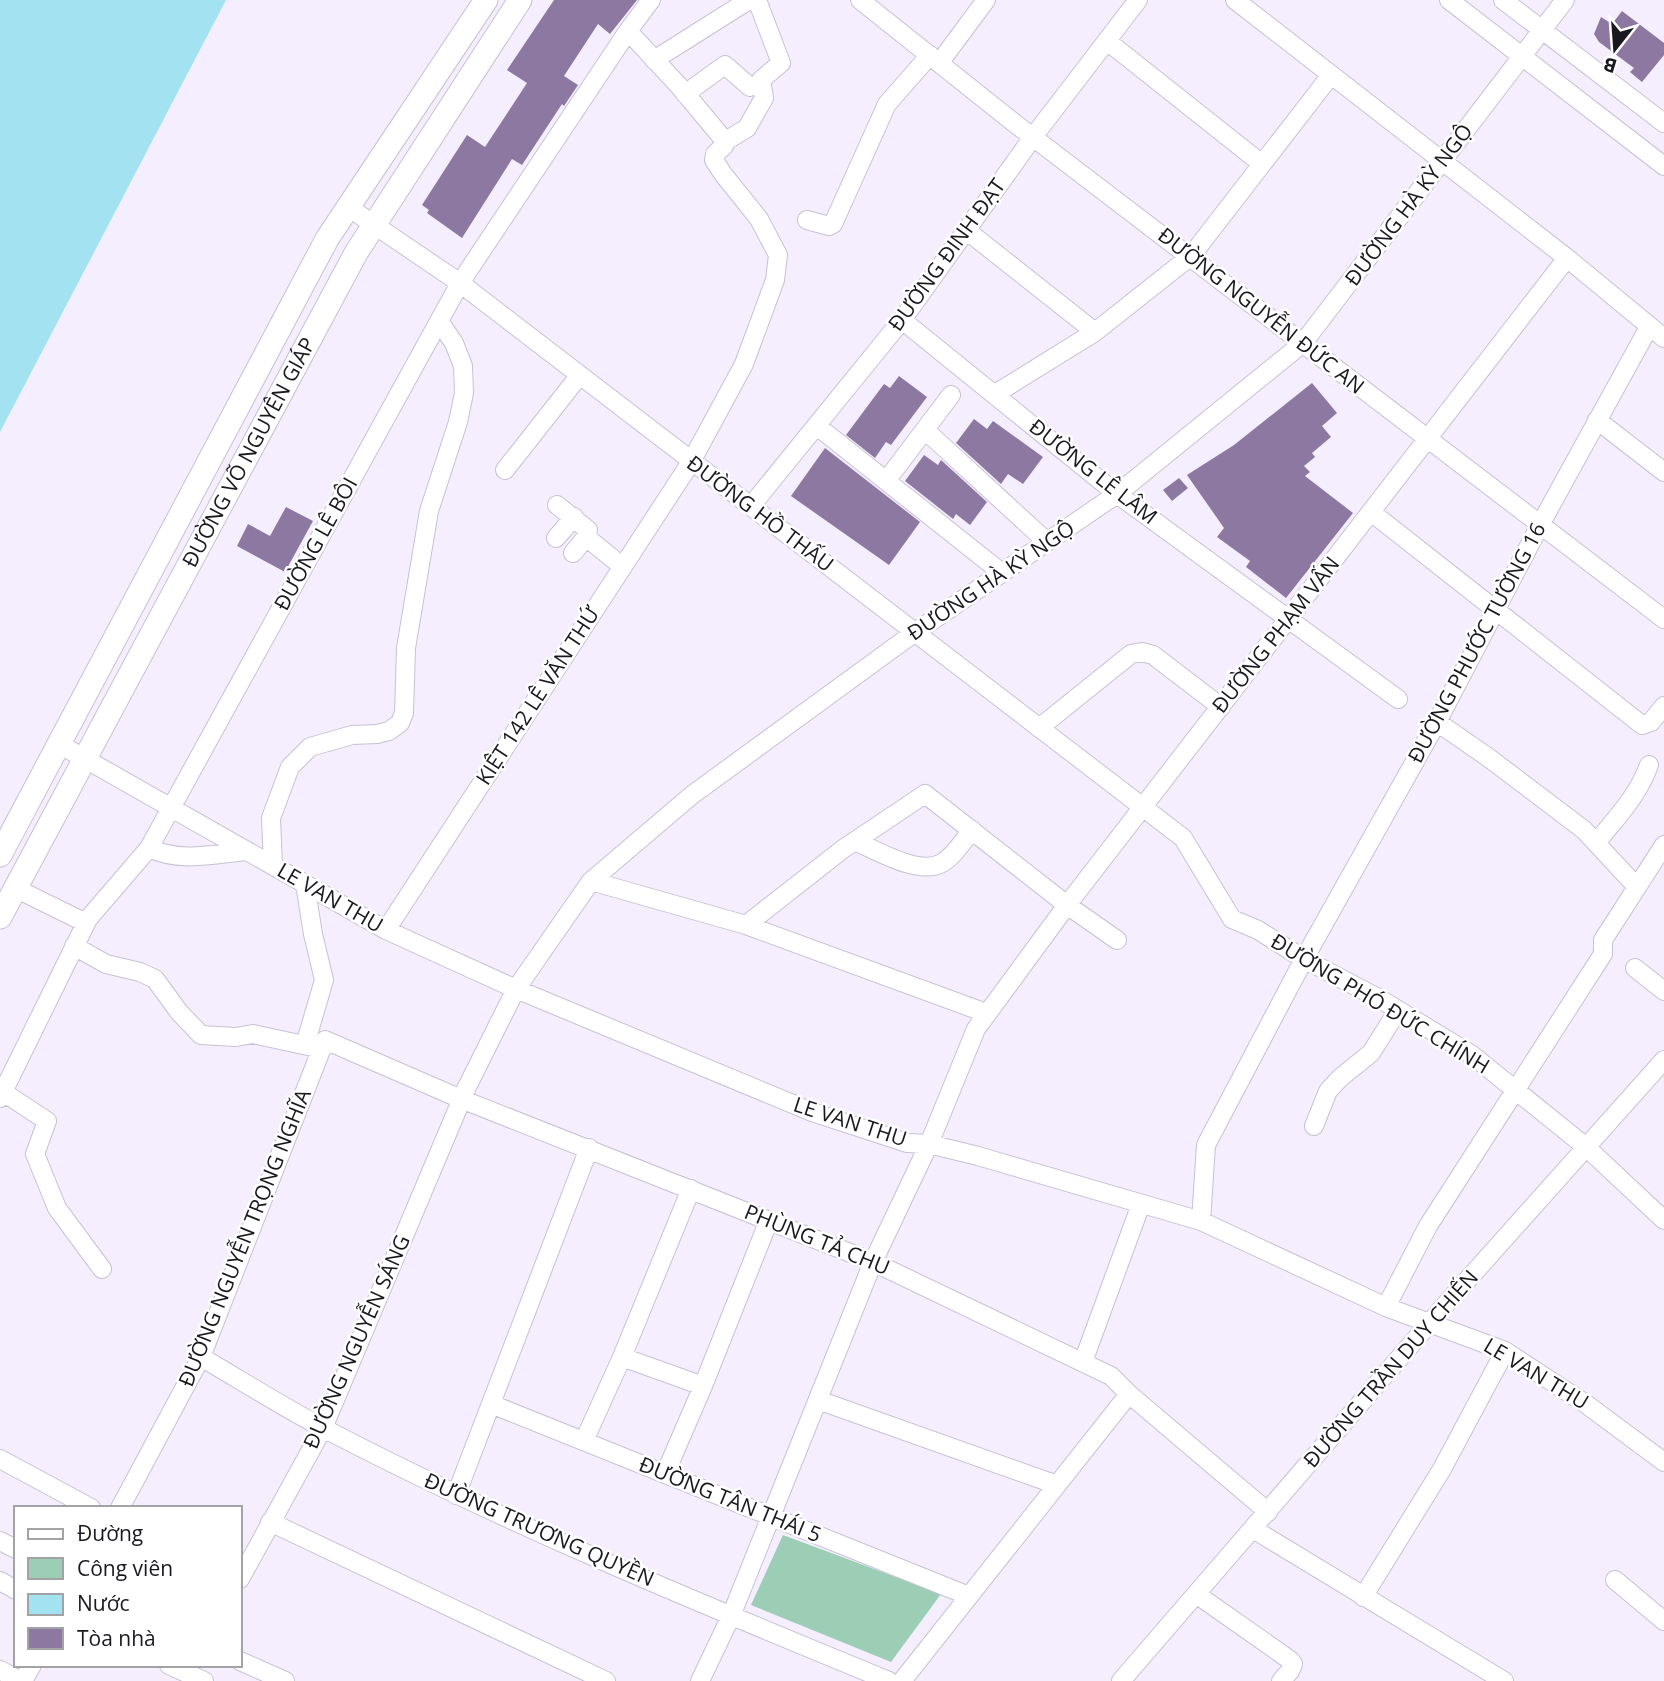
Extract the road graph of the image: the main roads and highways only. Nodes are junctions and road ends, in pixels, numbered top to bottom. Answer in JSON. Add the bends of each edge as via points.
{"nodes":[{"id":1,"x":486,"y":0,"type":"edge"},
{"id":2,"x":520,"y":0,"type":"edge"},
{"id":3,"x":0,"y":855,"type":"edge"},
{"id":4,"x":0,"y":917,"type":"edge"}],
"edges":[{"from":1,"to":3,"type":"main road","name":"ĐƯỜNG VÕ NGUYÊN GIÁP","via":[[327,239]]},
{"from":2,"to":4,"type":"main road","name":"ĐƯỜNG VÕ NGUYÊN GIÁP","via":[[356,253]]}]}
